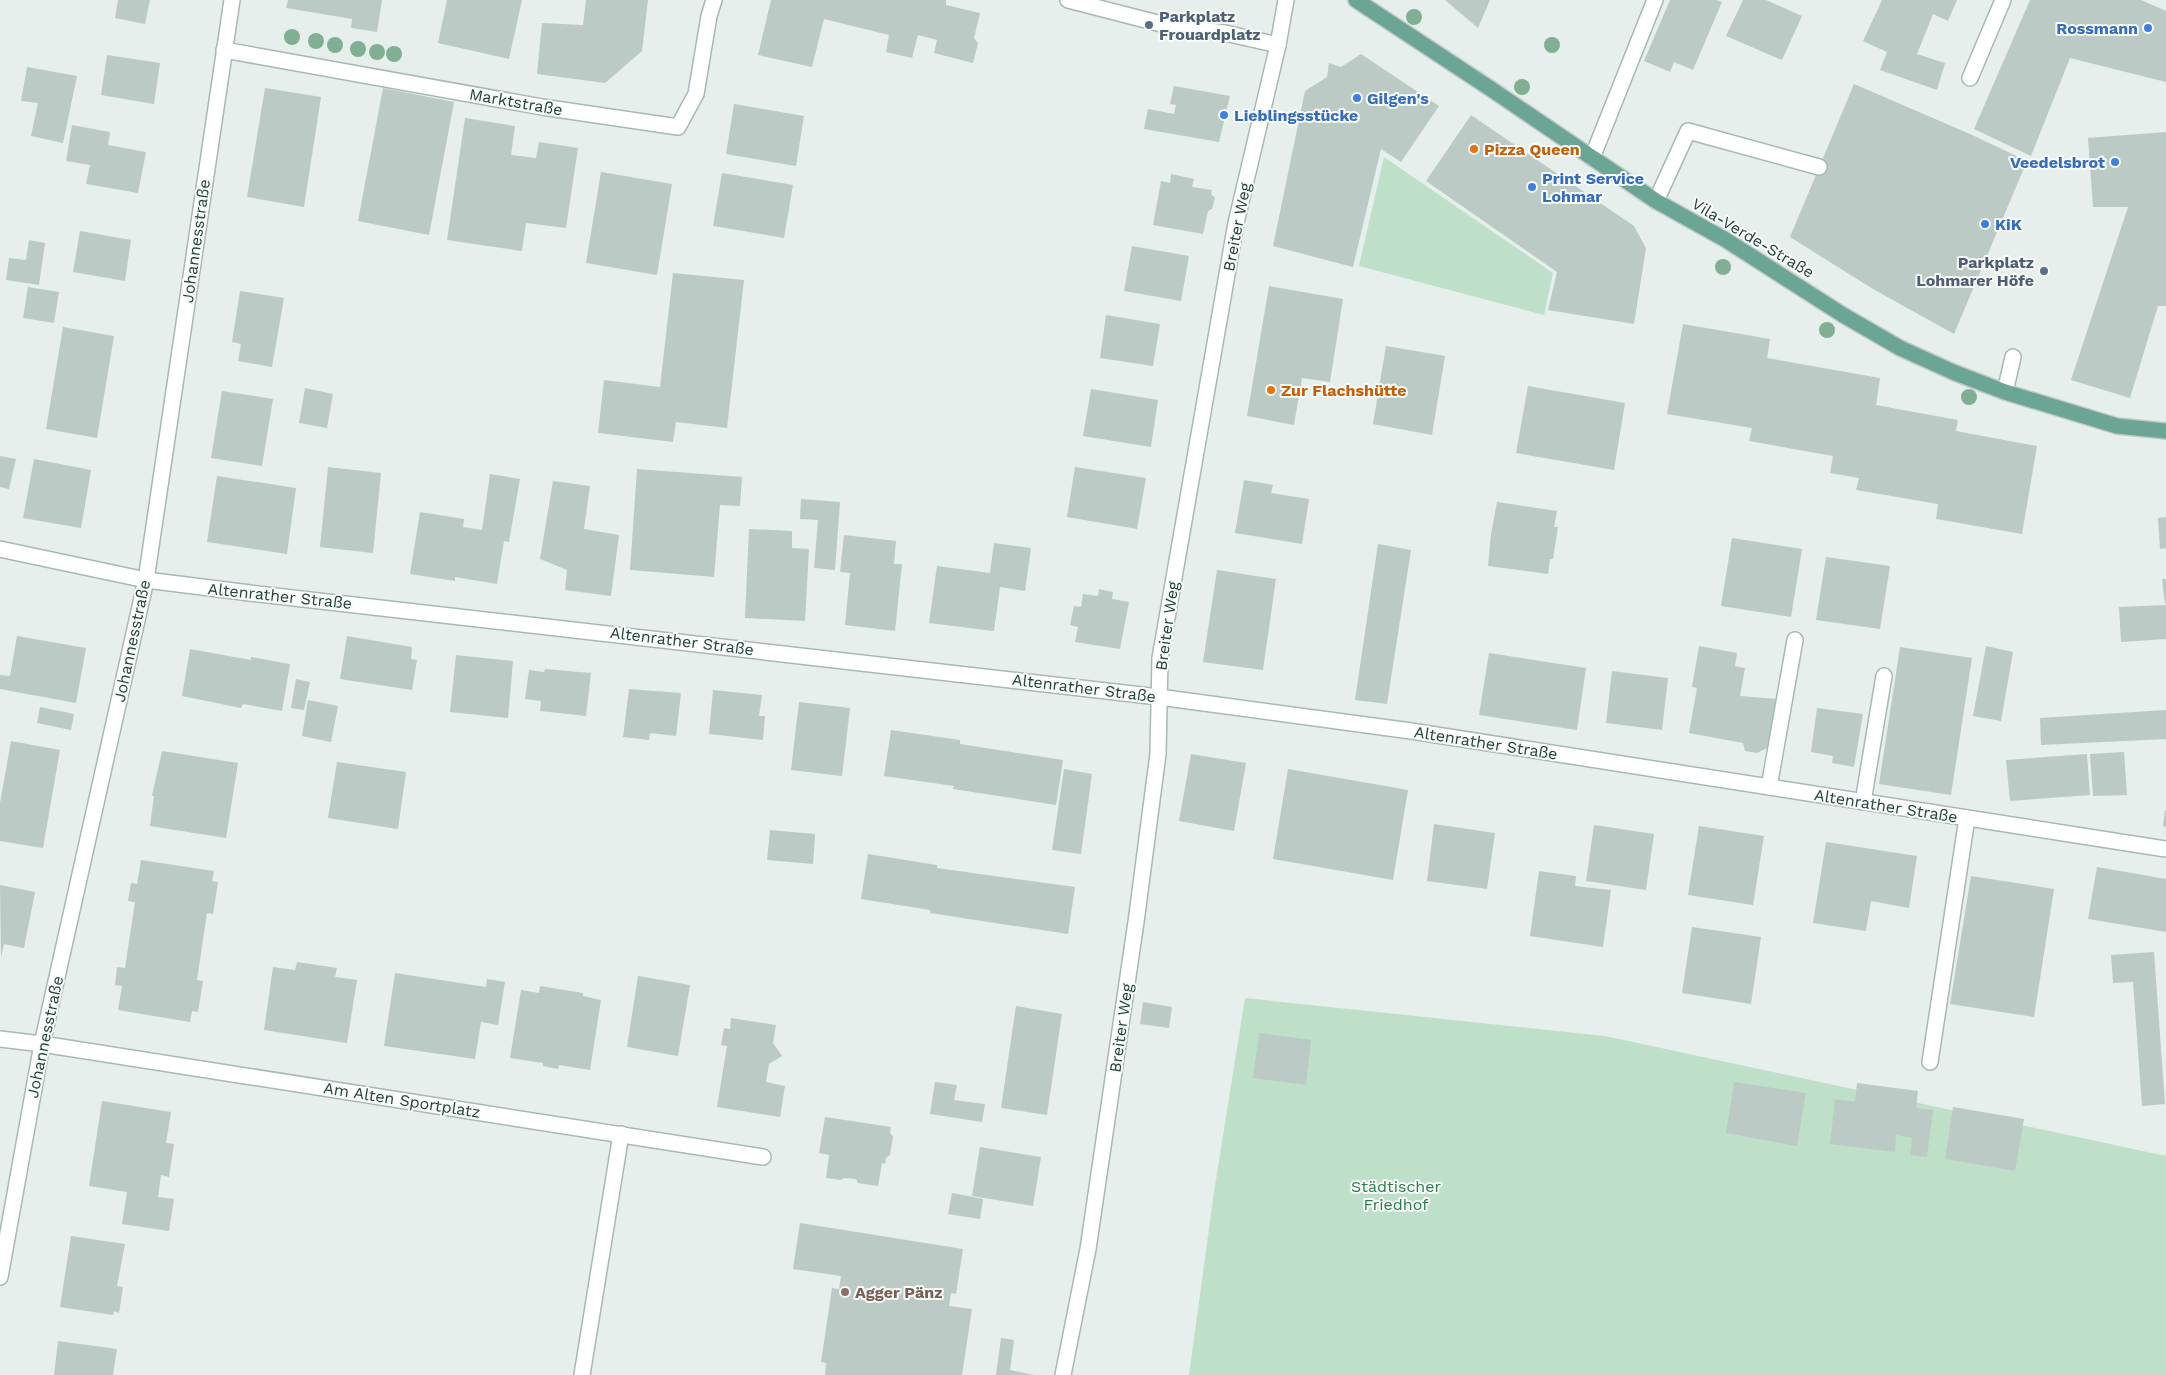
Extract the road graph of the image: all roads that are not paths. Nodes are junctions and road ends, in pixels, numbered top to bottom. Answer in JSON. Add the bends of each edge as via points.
{"nodes":[{"id":1,"x":232,"y":0,"type":"edge"},
{"id":2,"x":714,"y":0,"type":"edge"},
{"id":3,"x":1068,"y":0,"type":"edge"},
{"id":4,"x":1286,"y":0,"type":"edge"},
{"id":5,"x":1356,"y":0,"type":"edge"},
{"id":6,"x":1655,"y":0,"type":"edge"},
{"id":7,"x":2003,"y":0,"type":"edge"},
{"id":8,"x":1278,"y":45,"type":"junction"},
{"id":9,"x":224,"y":50,"type":"junction"},
{"id":10,"x":1970,"y":78,"type":"dead end"},
{"id":11,"x":1592,"y":158,"type":"junction"},
{"id":12,"x":1819,"y":167,"type":"dead end"},
{"id":13,"x":1656,"y":201,"type":"junction"},
{"id":14,"x":2013,"y":357,"type":"dead end"},
{"id":15,"x":2005,"y":392,"type":"junction"},
{"id":16,"x":2166,"y":432,"type":"edge"},
{"id":17,"x":0,"y":549,"type":"edge"},
{"id":18,"x":146,"y":580,"type":"junction"},
{"id":19,"x":1796,"y":640,"type":"dead end"},
{"id":20,"x":1884,"y":676,"type":"dead end"},
{"id":21,"x":1159,"y":697,"type":"junction"},
{"id":22,"x":1769,"y":787,"type":"junction"},
{"id":23,"x":1863,"y":802,"type":"junction"},
{"id":24,"x":1967,"y":818,"type":"junction"},
{"id":25,"x":2166,"y":849,"type":"edge"},
{"id":26,"x":0,"y":1039,"type":"edge"},
{"id":27,"x":42,"y":1044,"type":"junction"},
{"id":28,"x":1930,"y":1062,"type":"dead end"},
{"id":29,"x":621,"y":1134,"type":"junction"},
{"id":30,"x":763,"y":1157,"type":"dead end"},
{"id":31,"x":0,"y":1277,"type":"edge"},
{"id":32,"x":582,"y":1375,"type":"edge"},
{"id":33,"x":1063,"y":1375,"type":"edge"}],
"edges":[{"from":1,"to":9,"type":"street","name":"Johannesstraße"},
{"from":2,"to":9,"type":"street","name":"Marktstraße","via":[[696,94],[678,127],[542,108]]},
{"from":3,"to":8,"type":"street","via":[[1169,26],[1225,33]]},
{"from":4,"to":8,"type":"street","name":"Breiter Weg"},
{"from":5,"to":11,"type":"main road","name":"Vila-Verde-Straße"},
{"from":6,"to":11,"type":"street"},
{"from":7,"to":10,"type":"street"},
{"from":8,"to":21,"type":"street","name":"Breiter Weg","via":[[1236,223],[1160,658]]},
{"from":9,"to":18,"type":"street","name":"Johannesstraße"},
{"from":11,"to":13,"type":"main road","name":"Vila-Verde-Straße"},
{"from":12,"to":13,"type":"street","via":[[1688,131]]},
{"from":13,"to":15,"type":"main road","name":"Vila-Verde-Straße","via":[[1726,240],[1900,348]]},
{"from":14,"to":15,"type":"street"},
{"from":15,"to":16,"type":"main road","name":"Vila-Verde-Straße","via":[[2116,426]]},
{"from":17,"to":18,"type":"street","name":"Altenrather Straße"},
{"from":18,"to":21,"type":"street","name":"Altenrather Straße"},
{"from":18,"to":27,"type":"street","name":"Johannesstraße"},
{"from":19,"to":22,"type":"street"},
{"from":20,"to":23,"type":"street"},
{"from":21,"to":22,"type":"street","name":"Altenrather Straße","via":[[1411,731]]},
{"from":21,"to":33,"type":"street","name":"Breiter Weg","via":[[1158,754],[1131,960],[1088,1249]]},
{"from":22,"to":23,"type":"street","name":"Altenrather Straße"},
{"from":23,"to":24,"type":"street","name":"Altenrather Straße"},
{"from":24,"to":25,"type":"street","name":"Altenrather Straße"},
{"from":24,"to":28,"type":"street"},
{"from":26,"to":27,"type":"street","name":"Am Alten Sportplatz"},
{"from":27,"to":29,"type":"street","name":"Am Alten Sportplatz"},
{"from":27,"to":31,"type":"street","name":"Johannesstraße"},
{"from":29,"to":30,"type":"street","name":"Am Alten Sportplatz"},
{"from":29,"to":32,"type":"street"}]}
